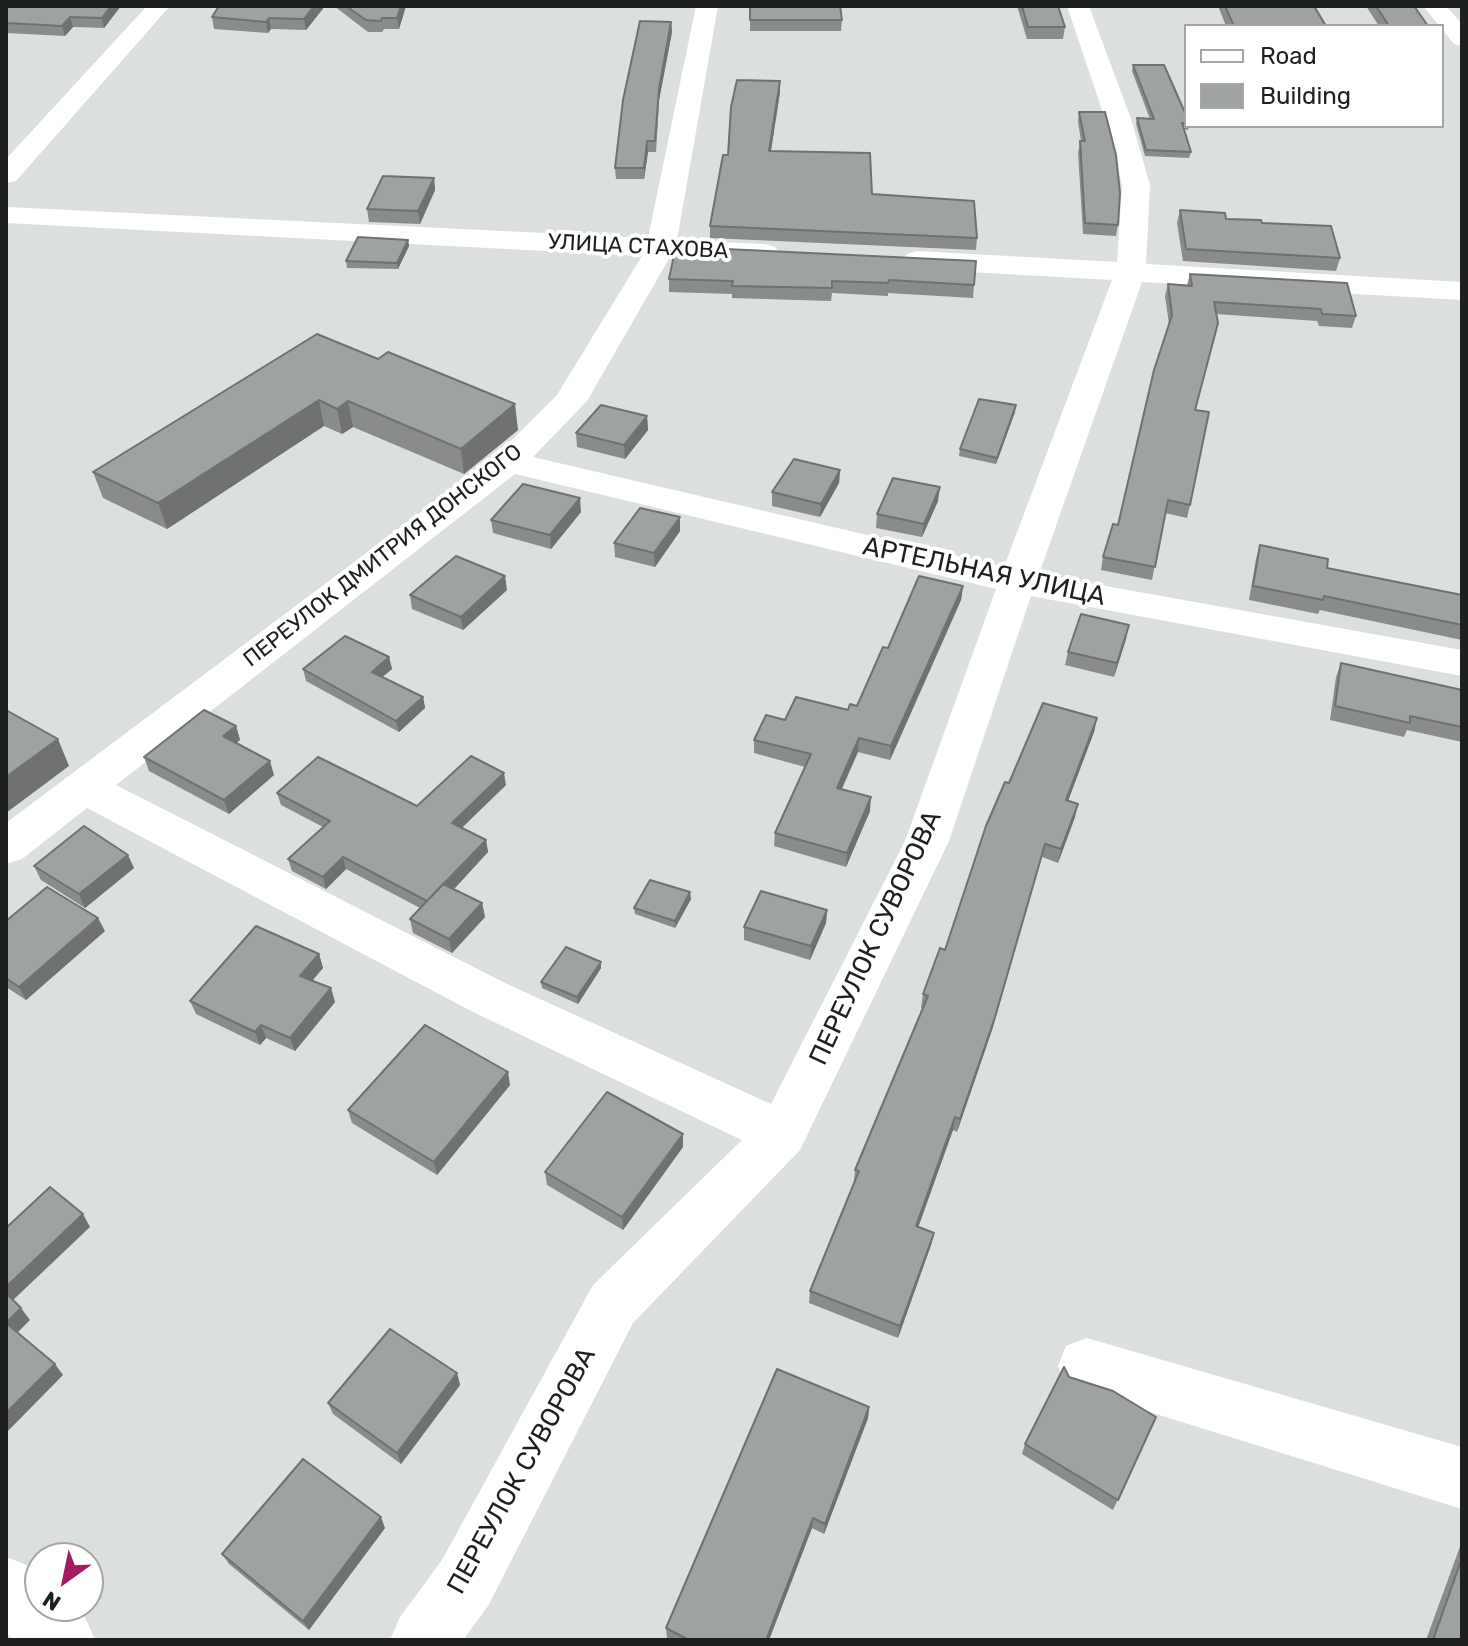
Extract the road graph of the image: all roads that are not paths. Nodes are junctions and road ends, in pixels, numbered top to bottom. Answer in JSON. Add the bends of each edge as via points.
{"nodes":[{"id":1,"x":159,"y":6,"type":"edge"},
{"id":2,"x":707,"y":6,"type":"edge"},
{"id":3,"x":1078,"y":6,"type":"edge"},
{"id":4,"x":1434,"y":6,"type":"edge"},
{"id":5,"x":1462,"y":39,"type":"edge"},
{"id":6,"x":6,"y":175,"type":"edge"},
{"id":7,"x":6,"y":215,"type":"edge"},
{"id":8,"x":661,"y":248,"type":"junction"},
{"id":9,"x":787,"y":254,"type":"edge"},
{"id":10,"x":896,"y":259,"type":"edge"},
{"id":11,"x":1131,"y":270,"type":"junction"},
{"id":12,"x":1462,"y":291,"type":"edge"},
{"id":13,"x":509,"y":462,"type":"junction"},
{"id":14,"x":1017,"y":582,"type":"junction"},
{"id":15,"x":1462,"y":663,"type":"edge"},
{"id":16,"x":84,"y":787,"type":"junction"},
{"id":17,"x":6,"y":847,"type":"edge"},
{"id":18,"x":782,"y":1134,"type":"junction"},
{"id":19,"x":1087,"y":1366,"type":"dead end"},
{"id":20,"x":1462,"y":1478,"type":"edge"},
{"id":21,"x":6,"y":1589,"type":"edge"},
{"id":22,"x":62,"y":1640,"type":"edge"},
{"id":23,"x":423,"y":1640,"type":"edge"}],
"edges":[{"from":1,"to":6,"type":"street"},
{"from":2,"to":8,"type":"street","name":"ПЕРЕУЛОК ДМИТРИЯ ДОНСКОГО"},
{"from":3,"to":11,"type":"street","name":"ПЕРЕУЛОК СУВОРОВА","via":[[1136,185]]},
{"from":4,"to":5,"type":"street"},
{"from":7,"to":8,"type":"street","name":"УЛИЦА СТАХОВА"},
{"from":8,"to":9,"type":"street","name":"УЛИЦА СТАХОВА"},
{"from":8,"to":13,"type":"street","name":"ПЕРЕУЛОК ДМИТРИЯ ДОНСКОГО","via":[[570,401]]},
{"from":10,"to":11,"type":"street"},
{"from":11,"to":12,"type":"street"},
{"from":11,"to":14,"type":"street","name":"ПЕРЕУЛОК СУВОРОВА"},
{"from":13,"to":14,"type":"street","name":"АРТЕЛЬНАЯ УЛИЦА"},
{"from":13,"to":16,"type":"street","name":"ПЕРЕУЛОК ДМИТРИЯ ДОНСКОГО"},
{"from":14,"to":15,"type":"street","name":"АРТЕЛЬНАЯ УЛИЦА"},
{"from":14,"to":18,"type":"street","name":"ПЕРЕУЛОК СУВОРОВА","via":[[927,841]]},
{"from":16,"to":17,"type":"street","name":"ПЕРЕУЛОК ДМИТРИЯ ДОНСКОГО"},
{"from":16,"to":18,"type":"street","via":[[490,998]]},
{"from":18,"to":23,"type":"street","name":"ПЕРЕУЛОК СУВОРОВА","via":[[613,1304],[465,1583]]},
{"from":19,"to":20,"type":"street"},
{"from":21,"to":22,"type":"street"}]}
